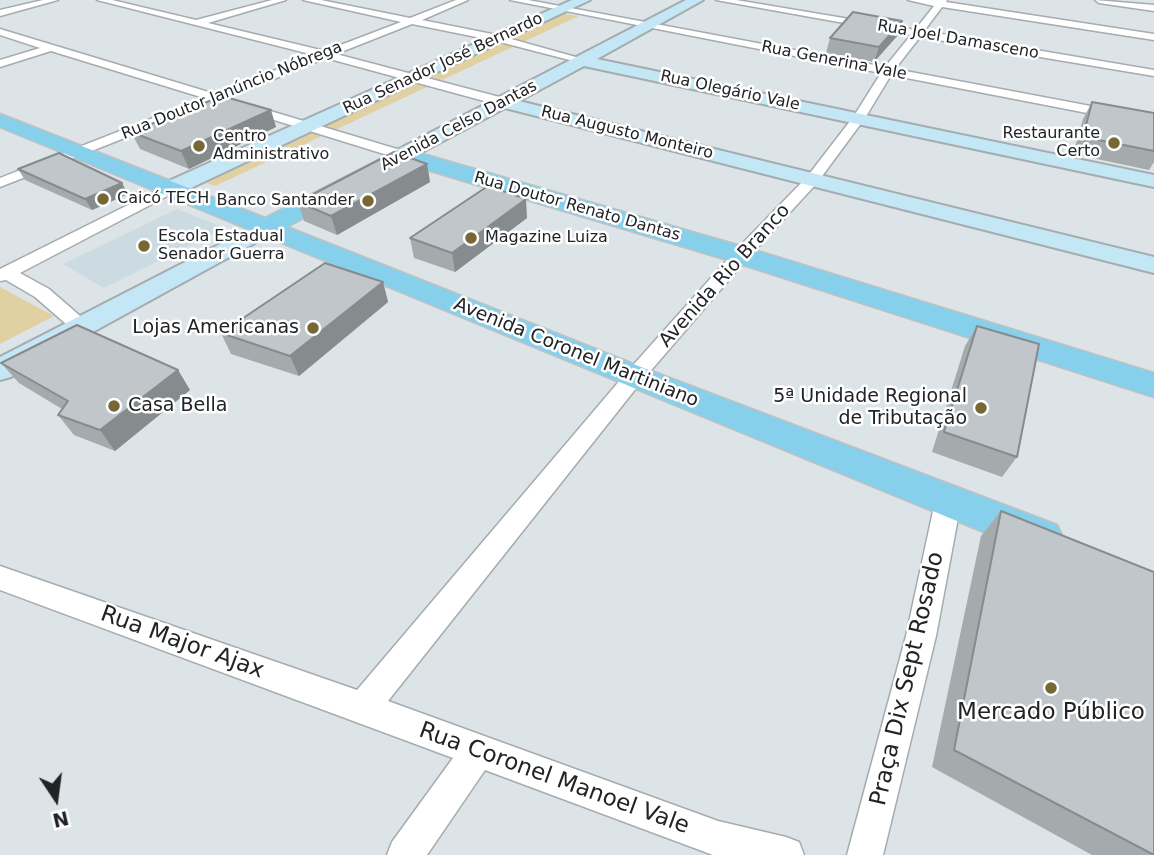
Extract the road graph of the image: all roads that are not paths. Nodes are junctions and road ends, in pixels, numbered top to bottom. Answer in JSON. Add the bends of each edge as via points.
{"nodes":[{"id":1,"x":54,"y":0,"type":"edge"},
{"id":2,"x":101,"y":0,"type":"edge"},
{"id":3,"x":282,"y":0,"type":"edge"},
{"id":4,"x":307,"y":0,"type":"edge"},
{"id":5,"x":464,"y":0,"type":"edge"},
{"id":6,"x":514,"y":0,"type":"edge"},
{"id":7,"x":696,"y":0,"type":"edge"},
{"id":8,"x":720,"y":0,"type":"edge"},
{"id":9,"x":912,"y":0,"type":"edge"},
{"id":10,"x":1099,"y":0,"type":"edge"},
{"id":11,"x":942,"y":2,"type":"edge"},
{"id":12,"x":581,"y":6,"type":"edge"},
{"id":13,"x":1154,"y":8,"type":"edge"},
{"id":14,"x":0,"y":13,"type":"edge"},
{"id":15,"x":407,"y":21,"type":"junction"},
{"id":16,"x":197,"y":24,"type":"junction"},
{"id":17,"x":649,"y":25,"type":"junction"},
{"id":18,"x":0,"y":32,"type":"edge"},
{"id":19,"x":920,"y":33,"type":"junction"},
{"id":20,"x":1154,"y":37,"type":"edge"},
{"id":21,"x":497,"y":38,"type":"junction"},
{"id":22,"x":50,"y":48,"type":"junction"},
{"id":23,"x":325,"y":54,"type":"junction"},
{"id":24,"x":585,"y":61,"type":"junction"},
{"id":25,"x":0,"y":64,"type":"edge"},
{"id":26,"x":888,"y":71,"type":"junction"},
{"id":27,"x":1154,"y":74,"type":"edge"},
{"id":28,"x":417,"y":76,"type":"junction"},
{"id":29,"x":215,"y":97,"type":"junction"},
{"id":30,"x":503,"y":102,"type":"junction"},
{"id":31,"x":859,"y":118,"type":"junction"},
{"id":32,"x":0,"y":120,"type":"edge"},
{"id":33,"x":1154,"y":122,"type":"edge"},
{"id":34,"x":306,"y":127,"type":"junction"},
{"id":35,"x":82,"y":152,"type":"junction"},
{"id":36,"x":402,"y":155,"type":"junction"},
{"id":37,"x":812,"y":180,"type":"junction"},
{"id":38,"x":1154,"y":181,"type":"edge"},
{"id":39,"x":0,"y":183,"type":"edge"},
{"id":40,"x":170,"y":189,"type":"junction"},
{"id":41,"x":265,"y":228,"type":"junction"},
{"id":42,"x":741,"y":255,"type":"junction"},
{"id":43,"x":1154,"y":265,"type":"edge"},
{"id":44,"x":4,"y":274,"type":"edge"},
{"id":45,"x":80,"y":326,"type":"junction"},
{"id":46,"x":0,"y":370,"type":"edge"},
{"id":47,"x":634,"y":377,"type":"junction"},
{"id":48,"x":1154,"y":385,"type":"edge"},
{"id":49,"x":948,"y":502,"type":"junction"},
{"id":50,"x":1073,"y":550,"type":"edge"},
{"id":51,"x":0,"y":578,"type":"edge"},
{"id":52,"x":363,"y":708,"type":"junction"},
{"id":53,"x":477,"y":752,"type":"junction"},
{"id":54,"x":405,"y":855,"type":"edge"},
{"id":55,"x":786,"y":855,"type":"edge"},
{"id":56,"x":865,"y":855,"type":"edge"}],
"edges":[{"from":1,"to":14,"type":"street"},
{"from":2,"to":16,"type":"street","name":"Rua Augusto Monteiro"},
{"from":3,"to":16,"type":"street"},
{"from":4,"to":15,"type":"street","name":"Rua Olegário Vale"},
{"from":5,"to":15,"type":"street","name":"Rua Doutor Janúncio Nóbrega"},
{"from":6,"to":12,"type":"street","name":"Rua Generina Vale"},
{"from":7,"to":17,"type":"main road","name":"Avenida Celso Dantas"},
{"from":8,"to":19,"type":"street","name":"Rua Joel Damasceno"},
{"from":9,"to":11,"type":"street"},
{"from":10,"to":13,"type":"street"},
{"from":11,"to":19,"type":"street","name":"Avenida Rio Branco"},
{"from":11,"to":20,"type":"street"},
{"from":12,"to":17,"type":"street","name":"Rua Generina Vale"},
{"from":12,"to":21,"type":"main road","name":"Rua Senador José Bernardo"},
{"from":15,"to":21,"type":"street","name":"Rua Olegário Vale"},
{"from":15,"to":23,"type":"street","name":"Rua Doutor Janúncio Nóbrega"},
{"from":16,"to":23,"type":"street","name":"Rua Augusto Monteiro"},
{"from":17,"to":24,"type":"main road","name":"Avenida Celso Dantas"},
{"from":17,"to":26,"type":"street","name":"Rua Generina Vale"},
{"from":18,"to":22,"type":"street","name":"Rua Doutor Renato Dantas"},
{"from":19,"to":26,"type":"street","name":"Avenida Rio Branco"},
{"from":19,"to":27,"type":"street","name":"Rua Joel Damasceno"},
{"from":21,"to":24,"type":"street","name":"Rua Olegário Vale"},
{"from":21,"to":28,"type":"main road","name":"Rua Senador José Bernardo"},
{"from":22,"to":25,"type":"street"},
{"from":22,"to":29,"type":"street","name":"Rua Doutor Renato Dantas"},
{"from":23,"to":28,"type":"street","name":"Rua Augusto Monteiro"},
{"from":23,"to":29,"type":"street","name":"Rua Doutor Janúncio Nóbrega"},
{"from":24,"to":30,"type":"main road","name":"Avenida Celso Dantas"},
{"from":24,"to":31,"type":"main road","name":"Rua Olegário Vale"},
{"from":26,"to":31,"type":"street","name":"Avenida Rio Branco"},
{"from":26,"to":33,"type":"street","name":"Rua Generina Vale"},
{"from":28,"to":30,"type":"street","name":"Rua Augusto Monteiro"},
{"from":28,"to":34,"type":"main road","name":"Rua Senador José Bernardo"},
{"from":29,"to":34,"type":"street","name":"Rua Doutor Renato Dantas"},
{"from":29,"to":35,"type":"street","name":"Rua Doutor Janúncio Nóbrega"},
{"from":30,"to":36,"type":"main road","name":"Avenida Celso Dantas"},
{"from":30,"to":37,"type":"main road","name":"Rua Augusto Monteiro"},
{"from":31,"to":37,"type":"street","name":"Avenida Rio Branco"},
{"from":31,"to":38,"type":"main road","name":"Rua Olegário Vale"},
{"from":32,"to":35,"type":"main road","name":"Avenida Coronel Martiniano"},
{"from":34,"to":36,"type":"street","name":"Rua Doutor Renato Dantas"},
{"from":34,"to":40,"type":"main road","name":"Rua Senador José Bernardo"},
{"from":35,"to":39,"type":"street","name":"Rua Doutor Janúncio Nóbrega"},
{"from":35,"to":40,"type":"main road","name":"Avenida Coronel Martiniano"},
{"from":36,"to":41,"type":"main road","name":"Avenida Celso Dantas"},
{"from":36,"to":42,"type":"main road","name":"Rua Doutor Renato Dantas"},
{"from":37,"to":42,"type":"street","name":"Avenida Rio Branco"},
{"from":37,"to":43,"type":"main road","name":"Rua Augusto Monteiro"},
{"from":40,"to":41,"type":"main road","name":"Avenida Coronel Martiniano"},
{"from":40,"to":44,"type":"street","name":"Rua Senador José Bernardo"},
{"from":41,"to":45,"type":"main road","name":"Avenida Celso Dantas"},
{"from":41,"to":47,"type":"main road","name":"Avenida Coronel Martiniano"},
{"from":42,"to":47,"type":"street","name":"Avenida Rio Branco"},
{"from":42,"to":48,"type":"main road","name":"Rua Doutor Renato Dantas"},
{"from":44,"to":45,"type":"street","via":[[42,293]]},
{"from":45,"to":46,"type":"main road","name":"Avenida Celso Dantas"},
{"from":47,"to":49,"type":"main road","name":"Avenida Coronel Martiniano"},
{"from":47,"to":52,"type":"street","name":"Avenida Rio Branco"},
{"from":49,"to":50,"type":"main road","name":"Avenida Coronel Martiniano"},
{"from":49,"to":56,"type":"street","name":"Praça Dix Sept Rosado","via":[[921,636]]},
{"from":51,"to":52,"type":"street","name":"Rua Major Ajax"},
{"from":52,"to":53,"type":"street","name":"Rua Coronel Manoel Vale"},
{"from":53,"to":54,"type":"street"},
{"from":53,"to":55,"type":"street","name":"Rua Coronel Manoel Vale","via":[[718,839]]}]}
